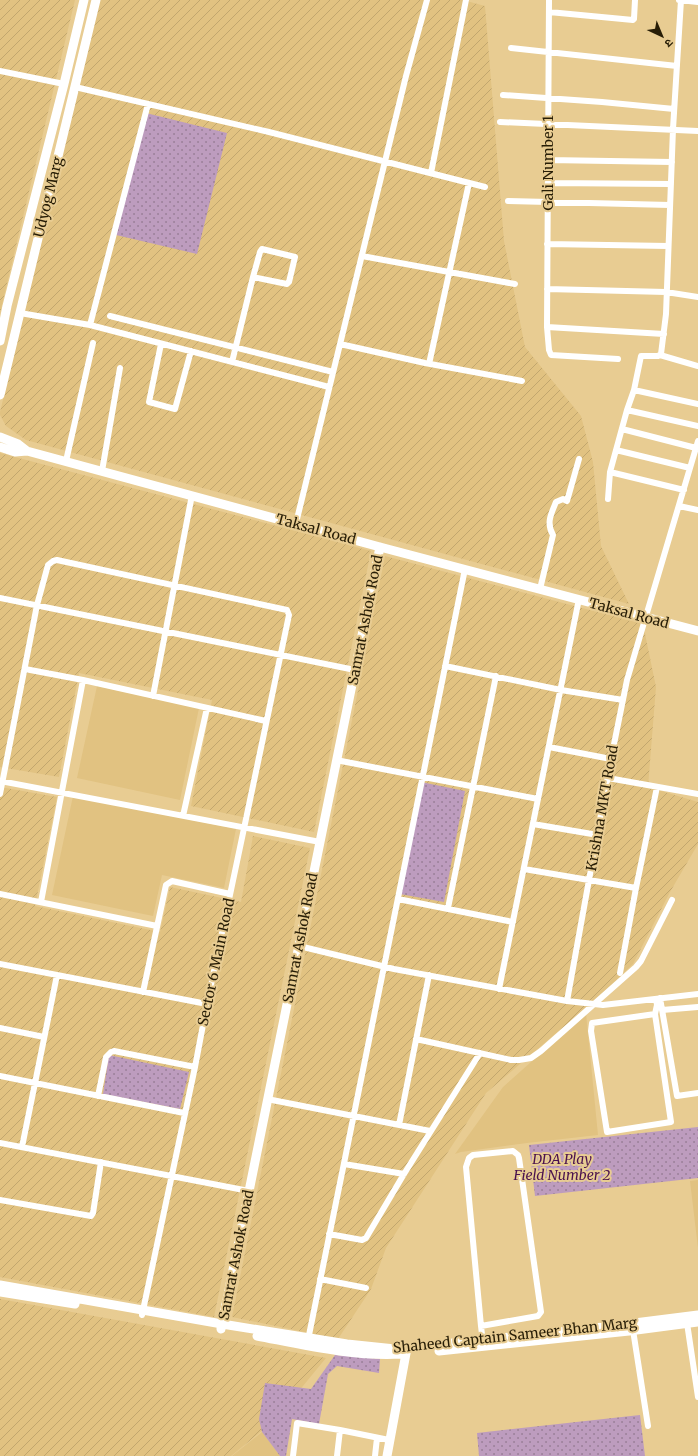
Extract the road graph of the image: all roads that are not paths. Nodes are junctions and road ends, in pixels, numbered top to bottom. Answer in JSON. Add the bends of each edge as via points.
{"nodes":[{"id":1,"x":84,"y":0,"type":"edge"},
{"id":2,"x":96,"y":0,"type":"edge"},
{"id":3,"x":427,"y":0,"type":"edge"},
{"id":4,"x":466,"y":0,"type":"edge"},
{"id":5,"x":549,"y":0,"type":"edge"},
{"id":6,"x":635,"y":0,"type":"edge"},
{"id":7,"x":680,"y":0,"type":"edge"},
{"id":8,"x":698,"y":2,"type":"edge"},
{"id":9,"x":549,"y":12,"type":"junction"},
{"id":10,"x":511,"y":48,"type":"dead end"},
{"id":11,"x":549,"y":52,"type":"junction"},
{"id":12,"x":677,"y":66,"type":"junction"},
{"id":13,"x":0,"y":70,"type":"edge"},
{"id":14,"x":64,"y":84,"type":"junction"},
{"id":15,"x":75,"y":87,"type":"junction"},
{"id":16,"x":503,"y":95,"type":"dead end"},
{"id":17,"x":548,"y":97,"type":"junction"},
{"id":18,"x":148,"y":104,"type":"junction"},
{"id":19,"x":674,"y":109,"type":"junction"},
{"id":20,"x":500,"y":122,"type":"dead end"},
{"id":21,"x":548,"y":124,"type":"junction"},
{"id":22,"x":673,"y":129,"type":"junction"},
{"id":23,"x":698,"y":130,"type":"edge"},
{"id":24,"x":548,"y":160,"type":"junction"},
{"id":25,"x":385,"y":162,"type":"junction"},
{"id":26,"x":672,"y":162,"type":"junction"},
{"id":27,"x":431,"y":173,"type":"junction"},
{"id":28,"x":469,"y":183,"type":"junction"},
{"id":29,"x":548,"y":183,"type":"junction"},
{"id":30,"x":671,"y":184,"type":"junction"},
{"id":31,"x":485,"y":187,"type":"dead end"},
{"id":32,"x":508,"y":201,"type":"dead end"},
{"id":33,"x":548,"y":203,"type":"junction"},
{"id":34,"x":670,"y":205,"type":"junction"},
{"id":35,"x":548,"y":244,"type":"junction"},
{"id":36,"x":668,"y":246,"type":"junction"},
{"id":37,"x":362,"y":256,"type":"junction"},
{"id":38,"x":450,"y":272,"type":"junction"},
{"id":39,"x":253,"y":277,"type":"junction"},
{"id":40,"x":515,"y":284,"type":"dead end"},
{"id":41,"x":547,"y":289,"type":"junction"},
{"id":42,"x":666,"y":292,"type":"junction"},
{"id":43,"x":698,"y":297,"type":"edge"},
{"id":44,"x":4,"y":305,"type":"edge"},
{"id":45,"x":20,"y":313,"type":"junction"},
{"id":46,"x":110,"y":316,"type":"dead end"},
{"id":47,"x":90,"y":325,"type":"junction"},
{"id":48,"x":547,"y":327,"type":"junction"},
{"id":49,"x":664,"y":334,"type":"junction"},
{"id":50,"x":0,"y":341,"type":"edge"},
{"id":51,"x":93,"y":343,"type":"dead end"},
{"id":52,"x":161,"y":344,"type":"junction"},
{"id":53,"x":340,"y":344,"type":"junction"},
{"id":54,"x":236,"y":348,"type":"junction"},
{"id":55,"x":191,"y":351,"type":"junction"},
{"id":56,"x":660,"y":355,"type":"junction"},
{"id":57,"x":618,"y":359,"type":"dead end"},
{"id":58,"x":232,"y":362,"type":"junction"},
{"id":59,"x":429,"y":364,"type":"junction"},
{"id":60,"x":698,"y":366,"type":"edge"},
{"id":61,"x":120,"y":368,"type":"dead end"},
{"id":62,"x":333,"y":372,"type":"junction"},
{"id":63,"x":522,"y":381,"type":"dead end"},
{"id":64,"x":329,"y":387,"type":"junction"},
{"id":65,"x":634,"y":390,"type":"junction"},
{"id":66,"x":0,"y":395,"type":"edge"},
{"id":67,"x":698,"y":404,"type":"edge"},
{"id":68,"x":627,"y":410,"type":"junction"},
{"id":69,"x":698,"y":426,"type":"edge"},
{"id":70,"x":622,"y":429,"type":"junction"},
{"id":71,"x":0,"y":430,"type":"edge"},
{"id":72,"x":0,"y":437,"type":"edge"},
{"id":73,"x":698,"y":441,"type":"edge"},
{"id":74,"x":18,"y":444,"type":"junction"},
{"id":75,"x":0,"y":447,"type":"edge"},
{"id":76,"x":696,"y":448,"type":"junction"},
{"id":77,"x":616,"y":450,"type":"junction"},
{"id":78,"x":27,"y":451,"type":"junction"},
{"id":79,"x":579,"y":458,"type":"dead end"},
{"id":80,"x":66,"y":461,"type":"junction"},
{"id":81,"x":690,"y":468,"type":"junction"},
{"id":82,"x":102,"y":471,"type":"junction"},
{"id":83,"x":610,"y":472,"type":"junction"},
{"id":84,"x":684,"y":490,"type":"junction"},
{"id":85,"x":192,"y":496,"type":"junction"},
{"id":86,"x":608,"y":499,"type":"dead end"},
{"id":87,"x":679,"y":506,"type":"junction"},
{"id":88,"x":698,"y":510,"type":"edge"},
{"id":89,"x":296,"y":523,"type":"junction"},
{"id":90,"x":380,"y":547,"type":"junction"},
{"id":91,"x":465,"y":569,"type":"junction"},
{"id":92,"x":175,"y":586,"type":"junction"},
{"id":93,"x":540,"y":589,"type":"junction"},
{"id":94,"x":0,"y":598,"type":"edge"},
{"id":95,"x":579,"y":599,"type":"junction"},
{"id":96,"x":37,"y":605,"type":"junction"},
{"id":97,"x":645,"y":617,"type":"junction"},
{"id":98,"x":698,"y":631,"type":"edge"},
{"id":99,"x":166,"y":632,"type":"junction"},
{"id":100,"x":280,"y":655,"type":"junction"},
{"id":101,"x":445,"y":666,"type":"junction"},
{"id":102,"x":25,"y":669,"type":"junction"},
{"id":103,"x":355,"y":670,"type":"junction"},
{"id":104,"x":496,"y":676,"type":"junction"},
{"id":105,"x":83,"y":680,"type":"junction"},
{"id":106,"x":561,"y":690,"type":"junction"},
{"id":107,"x":153,"y":696,"type":"junction"},
{"id":108,"x":623,"y":700,"type":"junction"},
{"id":109,"x":207,"y":708,"type":"junction"},
{"id":110,"x":266,"y":721,"type":"junction"},
{"id":111,"x":549,"y":747,"type":"junction"},
{"id":112,"x":611,"y":758,"type":"junction"},
{"id":113,"x":336,"y":760,"type":"junction"},
{"id":114,"x":423,"y":777,"type":"junction"},
{"id":115,"x":608,"y":778,"type":"junction"},
{"id":116,"x":1,"y":781,"type":"edge"},
{"id":117,"x":473,"y":786,"type":"junction"},
{"id":118,"x":656,"y":787,"type":"junction"},
{"id":119,"x":62,"y":793,"type":"junction"},
{"id":120,"x":0,"y":794,"type":"edge"},
{"id":121,"x":698,"y":794,"type":"edge"},
{"id":122,"x":538,"y":799,"type":"junction"},
{"id":123,"x":183,"y":816,"type":"junction"},
{"id":124,"x":533,"y":824,"type":"junction"},
{"id":125,"x":244,"y":828,"type":"junction"},
{"id":126,"x":598,"y":835,"type":"junction"},
{"id":127,"x":320,"y":842,"type":"junction"},
{"id":128,"x":524,"y":869,"type":"junction"},
{"id":129,"x":589,"y":880,"type":"junction"},
{"id":130,"x":636,"y":888,"type":"junction"},
{"id":131,"x":0,"y":894,"type":"edge"},
{"id":132,"x":230,"y":894,"type":"junction"},
{"id":133,"x":398,"y":899,"type":"junction"},
{"id":134,"x":672,"y":900,"type":"dead end"},
{"id":135,"x":41,"y":902,"type":"junction"},
{"id":136,"x":448,"y":908,"type":"junction"},
{"id":137,"x":513,"y":922,"type":"junction"},
{"id":138,"x":157,"y":926,"type":"junction"},
{"id":139,"x":299,"y":946,"type":"junction"},
{"id":140,"x":0,"y":964,"type":"edge"},
{"id":141,"x":384,"y":966,"type":"junction"},
{"id":142,"x":620,"y":973,"type":"dead end"},
{"id":143,"x":57,"y":975,"type":"junction"},
{"id":144,"x":429,"y":975,"type":"junction"},
{"id":145,"x":500,"y":988,"type":"junction"},
{"id":146,"x":143,"y":992,"type":"junction"},
{"id":147,"x":698,"y":994,"type":"edge"},
{"id":148,"x":658,"y":999,"type":"junction"},
{"id":149,"x":567,"y":1001,"type":"junction"},
{"id":150,"x":207,"y":1004,"type":"junction"},
{"id":151,"x":593,"y":1004,"type":"junction"},
{"id":152,"x":698,"y":1007,"type":"edge"},
{"id":153,"x":662,"y":1010,"type":"junction"},
{"id":154,"x":655,"y":1014,"type":"junction"},
{"id":155,"x":0,"y":1028,"type":"edge"},
{"id":156,"x":44,"y":1037,"type":"junction"},
{"id":157,"x":416,"y":1039,"type":"junction"},
{"id":158,"x":480,"y":1053,"type":"junction"},
{"id":159,"x":195,"y":1068,"type":"junction"},
{"id":160,"x":0,"y":1076,"type":"edge"},
{"id":161,"x":35,"y":1082,"type":"junction"},
{"id":162,"x":698,"y":1093,"type":"edge"},
{"id":163,"x":98,"y":1096,"type":"junction"},
{"id":164,"x":268,"y":1099,"type":"junction"},
{"id":165,"x":184,"y":1113,"type":"junction"},
{"id":166,"x":353,"y":1117,"type":"junction"},
{"id":167,"x":398,"y":1125,"type":"junction"},
{"id":168,"x":430,"y":1131,"type":"junction"},
{"id":169,"x":0,"y":1143,"type":"edge"},
{"id":170,"x":22,"y":1147,"type":"junction"},
{"id":171,"x":101,"y":1162,"type":"junction"},
{"id":172,"x":344,"y":1164,"type":"junction"},
{"id":173,"x":404,"y":1174,"type":"junction"},
{"id":174,"x":171,"y":1176,"type":"junction"},
{"id":175,"x":249,"y":1191,"type":"junction"},
{"id":176,"x":0,"y":1200,"type":"edge"},
{"id":177,"x":329,"y":1234,"type":"junction"},
{"id":178,"x":320,"y":1279,"type":"junction"},
{"id":179,"x":0,"y":1285,"type":"edge"},
{"id":180,"x":366,"y":1288,"type":"dead end"},
{"id":181,"x":0,"y":1292,"type":"edge"},
{"id":182,"x":142,"y":1313,"type":"junction"},
{"id":183,"x":698,"y":1315,"type":"edge"},
{"id":184,"x":698,"y":1322,"type":"edge"},
{"id":185,"x":687,"y":1323,"type":"junction"},
{"id":186,"x":481,"y":1326,"type":"junction"},
{"id":187,"x":221,"y":1327,"type":"junction"},
{"id":188,"x":633,"y":1330,"type":"junction"},
{"id":189,"x":579,"y":1334,"type":"junction"},
{"id":190,"x":307,"y":1342,"type":"junction"},
{"id":191,"x":483,"y":1344,"type":"junction"},
{"id":192,"x":407,"y":1351,"type":"junction"},
{"id":193,"x":698,"y":1398,"type":"edge"},
{"id":194,"x":648,"y":1426,"type":"dead end"},
{"id":195,"x":340,"y":1430,"type":"junction"},
{"id":196,"x":377,"y":1438,"type":"junction"},
{"id":197,"x":389,"y":1440,"type":"junction"},
{"id":198,"x":293,"y":1456,"type":"edge"},
{"id":199,"x":337,"y":1456,"type":"edge"},
{"id":200,"x":374,"y":1456,"type":"edge"},
{"id":201,"x":387,"y":1456,"type":"edge"}],
"edges":[{"from":1,"to":14,"type":"street","name":"Udyog Marg"},
{"from":2,"to":15,"type":"street","name":"Udyog Marg"},
{"from":3,"to":25,"type":"street"},
{"from":4,"to":27,"type":"street"},
{"from":5,"to":9,"type":"street","name":"Gali Number 1"},
{"from":6,"to":9,"type":"street","via":[[633,20]]},
{"from":7,"to":8,"type":"street"},
{"from":7,"to":12,"type":"street"},
{"from":9,"to":11,"type":"street","name":"Gali Number 1"},
{"from":10,"to":11,"type":"street"},
{"from":11,"to":12,"type":"street"},
{"from":11,"to":17,"type":"street","name":"Gali Number 1"},
{"from":12,"to":19,"type":"street"},
{"from":13,"to":14,"type":"street"},
{"from":14,"to":44,"type":"street","name":"Udyog Marg"},
{"from":15,"to":18,"type":"street"},
{"from":15,"to":45,"type":"street","name":"Udyog Marg"},
{"from":16,"to":17,"type":"street"},
{"from":17,"to":19,"type":"street"},
{"from":17,"to":21,"type":"street","name":"Gali Number 1"},
{"from":18,"to":25,"type":"street"},
{"from":18,"to":47,"type":"street"},
{"from":19,"to":22,"type":"street"},
{"from":20,"to":21,"type":"street"},
{"from":21,"to":22,"type":"street"},
{"from":21,"to":24,"type":"street","name":"Gali Number 1"},
{"from":22,"to":23,"type":"street"},
{"from":22,"to":26,"type":"street"},
{"from":24,"to":26,"type":"street"},
{"from":24,"to":29,"type":"street","name":"Gali Number 1"},
{"from":25,"to":27,"type":"street"},
{"from":25,"to":37,"type":"street"},
{"from":26,"to":30,"type":"street"},
{"from":27,"to":28,"type":"street"},
{"from":28,"to":31,"type":"street"},
{"from":28,"to":38,"type":"street"},
{"from":29,"to":30,"type":"street"},
{"from":29,"to":33,"type":"street","name":"Gali Number 1"},
{"from":30,"to":34,"type":"street"},
{"from":32,"to":33,"type":"street"},
{"from":33,"to":34,"type":"street"},
{"from":33,"to":35,"type":"street","name":"Gali Number 1"},
{"from":34,"to":36,"type":"street"},
{"from":35,"to":36,"type":"street"},
{"from":35,"to":41,"type":"street","name":"Gali Number 1"},
{"from":36,"to":42,"type":"street"},
{"from":37,"to":38,"type":"street"},
{"from":37,"to":53,"type":"street"},
{"from":38,"to":40,"type":"street"},
{"from":38,"to":59,"type":"street"},
{"from":39,"to":39,"type":"street","via":[[287,284],[295,257],[262,249]]},
{"from":39,"to":54,"type":"street"},
{"from":41,"to":42,"type":"street"},
{"from":41,"to":48,"type":"street","name":"Gali Number 1"},
{"from":42,"to":43,"type":"street"},
{"from":42,"to":49,"type":"street"},
{"from":44,"to":50,"type":"street","name":"Udyog Marg"},
{"from":45,"to":47,"type":"street"},
{"from":45,"to":66,"type":"street","name":"Udyog Marg"},
{"from":46,"to":54,"type":"street"},
{"from":47,"to":52,"type":"street"},
{"from":48,"to":49,"type":"street"},
{"from":48,"to":57,"type":"street","name":"Gali Number 1","via":[[549,350],[552,355]]},
{"from":49,"to":56,"type":"street"},
{"from":51,"to":80,"type":"street"},
{"from":52,"to":55,"type":"street"},
{"from":52,"to":55,"type":"street","via":[[149,402],[175,409]]},
{"from":53,"to":59,"type":"street"},
{"from":53,"to":62,"type":"street"},
{"from":54,"to":58,"type":"street"},
{"from":54,"to":62,"type":"street"},
{"from":55,"to":58,"type":"street"},
{"from":56,"to":60,"type":"street"},
{"from":56,"to":65,"type":"street","via":[[641,356]]},
{"from":58,"to":64,"type":"street"},
{"from":59,"to":63,"type":"street"},
{"from":61,"to":82,"type":"street"},
{"from":62,"to":64,"type":"street"},
{"from":64,"to":89,"type":"street"},
{"from":65,"to":67,"type":"street"},
{"from":65,"to":68,"type":"street"},
{"from":68,"to":69,"type":"street"},
{"from":68,"to":70,"type":"street"},
{"from":70,"to":76,"type":"street"},
{"from":70,"to":77,"type":"street"},
{"from":71,"to":74,"type":"street"},
{"from":72,"to":74,"type":"street","name":"Taksal Road"},
{"from":73,"to":76,"type":"street","name":"Krishna MKT Road"},
{"from":74,"to":78,"type":"street","name":"Taksal Road"},
{"from":75,"to":78,"type":"street","name":"Taksal Road","via":[[15,452]]},
{"from":76,"to":81,"type":"street","name":"Krishna MKT Road"},
{"from":77,"to":81,"type":"street"},
{"from":77,"to":83,"type":"street"},
{"from":78,"to":80,"type":"street","name":"Taksal Road"},
{"from":79,"to":93,"type":"street","via":[[567,502],[563,499],[556,502],[550,517],[553,535]]},
{"from":80,"to":82,"type":"street","name":"Taksal Road"},
{"from":81,"to":84,"type":"street","name":"Krishna MKT Road"},
{"from":82,"to":85,"type":"street","name":"Taksal Road"},
{"from":83,"to":84,"type":"street"},
{"from":83,"to":86,"type":"street"},
{"from":84,"to":87,"type":"street","name":"Krishna MKT Road"},
{"from":85,"to":89,"type":"street","name":"Taksal Road"},
{"from":85,"to":92,"type":"street"},
{"from":87,"to":88,"type":"street"},
{"from":87,"to":97,"type":"street","name":"Krishna MKT Road"},
{"from":89,"to":90,"type":"street","name":"Taksal Road"},
{"from":90,"to":91,"type":"street","name":"Taksal Road"},
{"from":90,"to":103,"type":"street","name":"Samrat Ashok Road"},
{"from":91,"to":93,"type":"street","name":"Taksal Road"},
{"from":91,"to":101,"type":"street"},
{"from":92,"to":96,"type":"street","via":[[57,560],[48,565]]},
{"from":92,"to":99,"type":"street"},
{"from":92,"to":100,"type":"street","name":"Sector 6 Main Road","via":[[285,609],[289,615]]},
{"from":93,"to":95,"type":"street","name":"Taksal Road"},
{"from":94,"to":96,"type":"street"},
{"from":95,"to":97,"type":"street","name":"Taksal Road"},
{"from":95,"to":106,"type":"street"},
{"from":96,"to":99,"type":"street"},
{"from":96,"to":102,"type":"street"},
{"from":97,"to":98,"type":"street","name":"Taksal Road"},
{"from":97,"to":108,"type":"street","name":"Krishna MKT Road"},
{"from":99,"to":100,"type":"street"},
{"from":99,"to":107,"type":"street"},
{"from":100,"to":103,"type":"street"},
{"from":100,"to":110,"type":"street","name":"Sector 6 Main Road"},
{"from":101,"to":104,"type":"street"},
{"from":101,"to":114,"type":"street"},
{"from":102,"to":105,"type":"street"},
{"from":102,"to":116,"type":"street"},
{"from":103,"to":113,"type":"street","name":"Samrat Ashok Road"},
{"from":104,"to":106,"type":"street"},
{"from":104,"to":117,"type":"street"},
{"from":105,"to":107,"type":"street"},
{"from":105,"to":119,"type":"street"},
{"from":106,"to":108,"type":"street"},
{"from":106,"to":111,"type":"street"},
{"from":107,"to":109,"type":"street"},
{"from":108,"to":112,"type":"street","name":"Krishna MKT Road"},
{"from":109,"to":110,"type":"street"},
{"from":109,"to":123,"type":"street"},
{"from":110,"to":125,"type":"street","name":"Sector 6 Main Road"},
{"from":111,"to":112,"type":"street"},
{"from":111,"to":122,"type":"street"},
{"from":112,"to":115,"type":"street","name":"Krishna MKT Road"},
{"from":113,"to":114,"type":"street"},
{"from":113,"to":127,"type":"street","name":"Samrat Ashok Road"},
{"from":114,"to":117,"type":"street"},
{"from":114,"to":133,"type":"street"},
{"from":115,"to":118,"type":"street"},
{"from":115,"to":126,"type":"street","name":"Krishna MKT Road"},
{"from":116,"to":119,"type":"street"},
{"from":116,"to":120,"type":"street"},
{"from":117,"to":122,"type":"street"},
{"from":117,"to":136,"type":"street"},
{"from":118,"to":121,"type":"street"},
{"from":118,"to":130,"type":"street"},
{"from":119,"to":123,"type":"street"},
{"from":119,"to":135,"type":"street"},
{"from":122,"to":124,"type":"street"},
{"from":123,"to":125,"type":"street"},
{"from":124,"to":126,"type":"street"},
{"from":124,"to":128,"type":"street"},
{"from":125,"to":127,"type":"street"},
{"from":125,"to":132,"type":"street","name":"Sector 6 Main Road"},
{"from":126,"to":129,"type":"street","name":"Krishna MKT Road"},
{"from":127,"to":139,"type":"street","name":"Samrat Ashok Road"},
{"from":128,"to":129,"type":"street"},
{"from":128,"to":137,"type":"street"},
{"from":129,"to":130,"type":"street"},
{"from":129,"to":149,"type":"street","name":"Krishna MKT Road"},
{"from":130,"to":142,"type":"street"},
{"from":131,"to":135,"type":"street"},
{"from":132,"to":138,"type":"street","via":[[169,882],[166,885]]},
{"from":132,"to":150,"type":"street","name":"Sector 6 Main Road"},
{"from":133,"to":136,"type":"street"},
{"from":133,"to":141,"type":"street"},
{"from":134,"to":151,"type":"street","via":[[639,964]]},
{"from":135,"to":138,"type":"street"},
{"from":136,"to":137,"type":"street"},
{"from":137,"to":145,"type":"street"},
{"from":138,"to":146,"type":"street"},
{"from":139,"to":141,"type":"street"},
{"from":139,"to":164,"type":"street","name":"Samrat Ashok Road"},
{"from":140,"to":143,"type":"street"},
{"from":141,"to":144,"type":"street"},
{"from":141,"to":166,"type":"street"},
{"from":143,"to":146,"type":"street"},
{"from":143,"to":156,"type":"street"},
{"from":144,"to":145,"type":"street"},
{"from":144,"to":157,"type":"street"},
{"from":145,"to":149,"type":"street"},
{"from":146,"to":150,"type":"street"},
{"from":147,"to":148,"type":"street"},
{"from":148,"to":151,"type":"street"},
{"from":148,"to":153,"type":"street"},
{"from":148,"to":154,"type":"street"},
{"from":149,"to":151,"type":"street"},
{"from":150,"to":159,"type":"street","name":"Sector 6 Main Road"},
{"from":151,"to":158,"type":"street","via":[[531,1058],[511,1060]]},
{"from":152,"to":153,"type":"street"},
{"from":153,"to":162,"type":"street","via":[[677,1096]]},
{"from":154,"to":154,"type":"street","via":[[671,1122],[606,1132],[591,1031],[592,1023]]},
{"from":155,"to":156,"type":"street"},
{"from":156,"to":161,"type":"street"},
{"from":157,"to":158,"type":"street"},
{"from":157,"to":167,"type":"street"},
{"from":158,"to":168,"type":"street"},
{"from":159,"to":163,"type":"street","via":[[114,1051],[106,1057]]},
{"from":159,"to":165,"type":"street","name":"Sector 6 Main Road"},
{"from":160,"to":161,"type":"street"},
{"from":161,"to":163,"type":"street"},
{"from":161,"to":170,"type":"street"},
{"from":163,"to":165,"type":"street"},
{"from":164,"to":166,"type":"street"},
{"from":164,"to":175,"type":"street","name":"Samrat Ashok Road"},
{"from":165,"to":174,"type":"street","name":"Sector 6 Main Road"},
{"from":166,"to":167,"type":"street"},
{"from":166,"to":172,"type":"street"},
{"from":167,"to":168,"type":"street"},
{"from":168,"to":173,"type":"street"},
{"from":169,"to":170,"type":"street"},
{"from":170,"to":171,"type":"street"},
{"from":171,"to":174,"type":"street"},
{"from":171,"to":176,"type":"street","via":[[91,1216]]},
{"from":172,"to":173,"type":"street"},
{"from":172,"to":177,"type":"street"},
{"from":173,"to":177,"type":"street","via":[[364,1239]]},
{"from":174,"to":175,"type":"street"},
{"from":174,"to":182,"type":"street","name":"Sector 6 Main Road"},
{"from":175,"to":187,"type":"street","name":"Samrat Ashok Road"},
{"from":177,"to":178,"type":"street"},
{"from":178,"to":180,"type":"street"},
{"from":178,"to":190,"type":"street"},
{"from":179,"to":182,"type":"street","name":"Shaheed Captain Sameer Bhan Marg"},
{"from":181,"to":182,"type":"street","name":"Shaheed Captain Sameer Bhan Marg"},
{"from":182,"to":187,"type":"street","name":"Shaheed Captain Sameer Bhan Marg"},
{"from":183,"to":189,"type":"street","name":"Shaheed Captain Sameer Bhan Marg"},
{"from":184,"to":185,"type":"street","name":"Shaheed Captain Sameer Bhan Marg"},
{"from":185,"to":188,"type":"street","name":"Shaheed Captain Sameer Bhan Marg"},
{"from":185,"to":193,"type":"street"},
{"from":186,"to":186,"type":"street","via":[[466,1167],[473,1154],[513,1151],[519,1158],[541,1312],[538,1316]]},
{"from":186,"to":191,"type":"street"},
{"from":187,"to":190,"type":"street","name":"Shaheed Captain Sameer Bhan Marg"},
{"from":188,"to":189,"type":"street","name":"Shaheed Captain Sameer Bhan Marg"},
{"from":188,"to":194,"type":"street"},
{"from":189,"to":191,"type":"street","name":"Shaheed Captain Sameer Bhan Marg"},
{"from":190,"to":192,"type":"street","name":"Shaheed Captain Sameer Bhan Marg","via":[[345,1352],[389,1355]]},
{"from":191,"to":192,"type":"street","name":"Shaheed Captain Sameer Bhan Marg"},
{"from":192,"to":197,"type":"street"},
{"from":195,"to":196,"type":"street"},
{"from":195,"to":198,"type":"street","via":[[297,1423]]},
{"from":195,"to":199,"type":"street"},
{"from":196,"to":197,"type":"street"},
{"from":196,"to":200,"type":"street"},
{"from":197,"to":201,"type":"street"}]}
